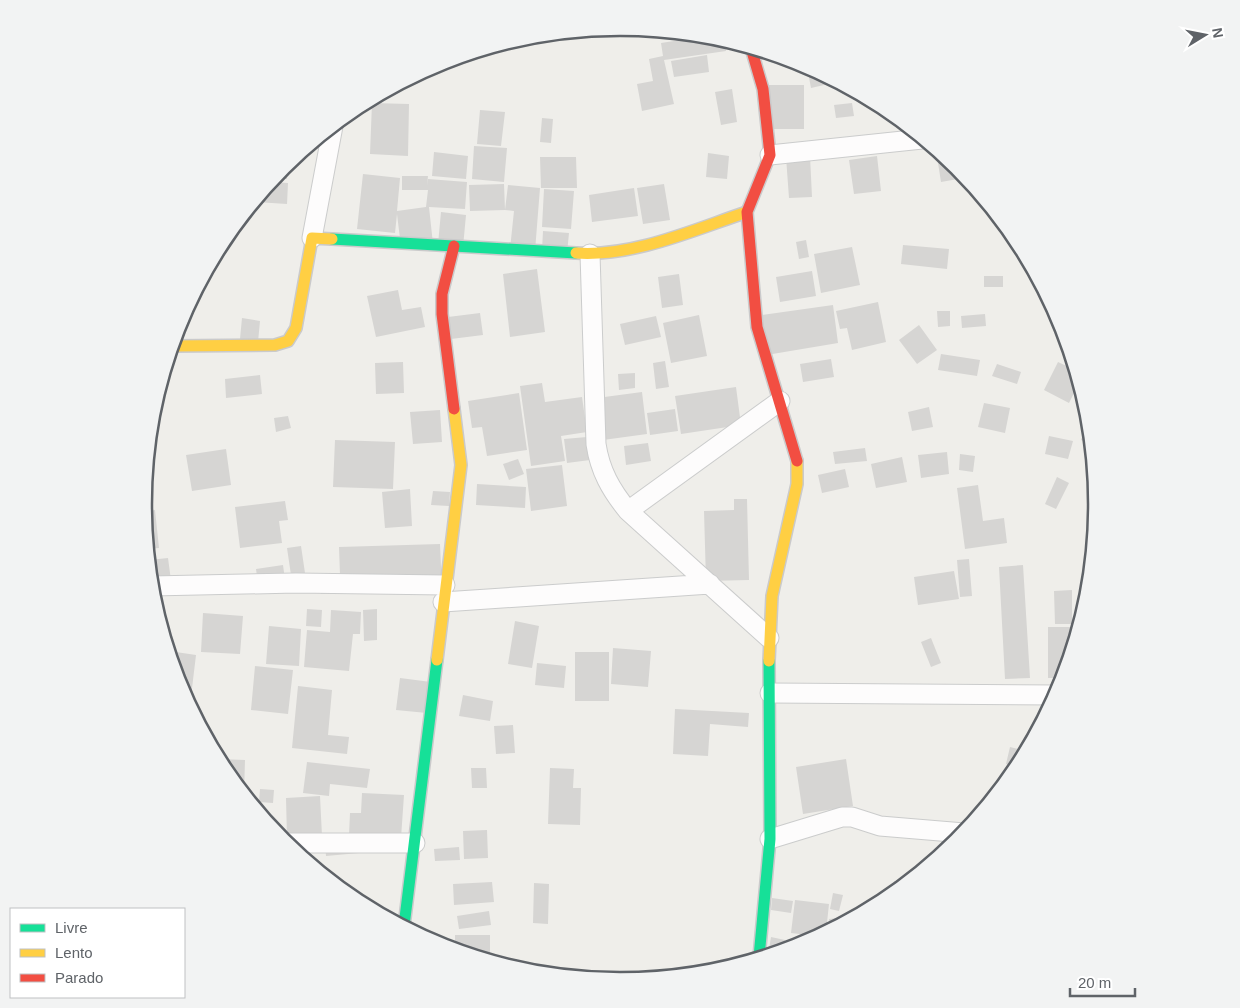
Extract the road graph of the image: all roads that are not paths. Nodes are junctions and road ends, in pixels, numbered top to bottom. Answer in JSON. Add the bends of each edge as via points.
{"nodes":[{"id":1,"x":753,"y":56,"type":"edge"},
{"id":2,"x":331,"y":136,"type":"edge"},
{"id":3,"x":913,"y":140,"type":"edge"},
{"id":4,"x":770,"y":155,"type":"junction"},
{"id":5,"x":747,"y":212,"type":"junction"},
{"id":6,"x":312,"y":238,"type":"junction"},
{"id":7,"x":454,"y":246,"type":"junction"},
{"id":8,"x":590,"y":254,"type":"junction"},
{"id":9,"x":180,"y":346,"type":"edge"},
{"id":10,"x":780,"y":401,"type":"junction"},
{"id":11,"x":628,"y":511,"type":"junction"},
{"id":12,"x":710,"y":584,"type":"junction"},
{"id":13,"x":159,"y":586,"type":"edge"},
{"id":14,"x":444,"y":593,"type":"junction"},
{"id":15,"x":770,"y":638,"type":"junction"},
{"id":16,"x":770,"y":693,"type":"junction"},
{"id":17,"x":1047,"y":694,"type":"edge"},
{"id":18,"x":954,"y":832,"type":"edge"},
{"id":19,"x":770,"y":839,"type":"junction"},
{"id":20,"x":298,"y":843,"type":"edge"},
{"id":21,"x":416,"y":843,"type":"junction"},
{"id":22,"x":405,"y":920,"type":"edge"},
{"id":23,"x":760,"y":950,"type":"edge"}],
"edges":[{"from":1,"to":4,"type":"street","via":[[764,89]]},
{"from":2,"to":6,"type":"street"},
{"from":3,"to":4,"type":"street"},
{"from":4,"to":5,"type":"street"},
{"from":5,"to":8,"type":"street","via":[[642,246]]},
{"from":5,"to":10,"type":"street","via":[[757,327]]},
{"from":6,"to":7,"type":"street"},
{"from":6,"to":9,"type":"street","via":[[296,328],[288,341],[275,345]]},
{"from":7,"to":8,"type":"street"},
{"from":7,"to":14,"type":"street","via":[[442,294],[442,314],[461,465]]},
{"from":8,"to":11,"type":"street","via":[[596,444],[599,464],[610,488]]},
{"from":10,"to":11,"type":"street"},
{"from":10,"to":15,"type":"street","via":[[797,459],[797,484],[772,596]]},
{"from":11,"to":12,"type":"street"},
{"from":12,"to":14,"type":"street"},
{"from":12,"to":15,"type":"street"},
{"from":13,"to":14,"type":"street","via":[[296,583]]},
{"from":14,"to":21,"type":"street"},
{"from":15,"to":16,"type":"street"},
{"from":16,"to":17,"type":"street"},
{"from":16,"to":19,"type":"street"},
{"from":18,"to":19,"type":"street","via":[[880,826],[842,817]]},
{"from":19,"to":23,"type":"street"},
{"from":20,"to":21,"type":"street"},
{"from":21,"to":22,"type":"street"}]}
